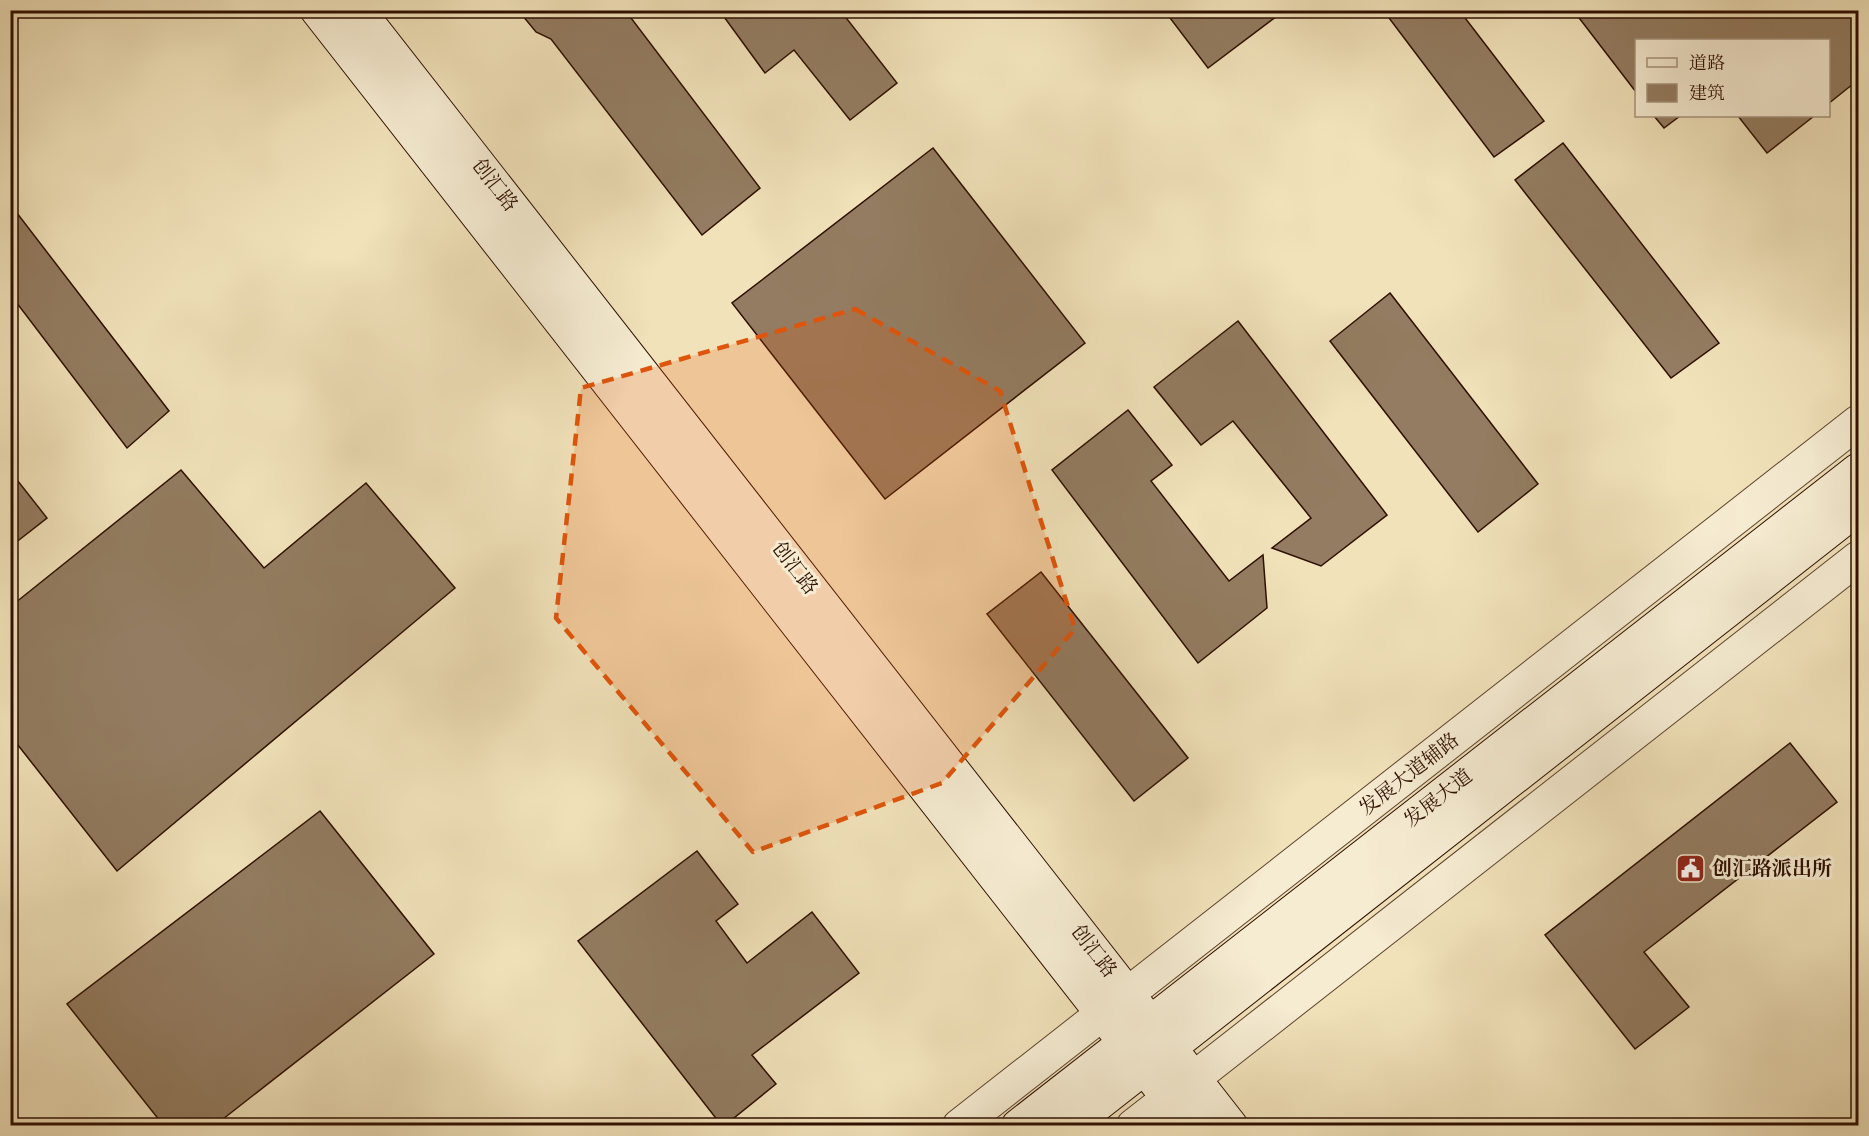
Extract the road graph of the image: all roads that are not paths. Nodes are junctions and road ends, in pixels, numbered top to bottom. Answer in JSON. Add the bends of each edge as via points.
{"nodes":[{"id":1,"x":317,"y":10,"type":"edge"},
{"id":2,"x":358,"y":10,"type":"edge"},
{"id":3,"x":1858,"y":422,"type":"edge"},
{"id":4,"x":1858,"y":470,"type":"edge"},
{"id":5,"x":1858,"y":508,"type":"edge"},
{"id":6,"x":1858,"y":558,"type":"edge"},
{"id":7,"x":1128,"y":993,"type":"junction"},
{"id":8,"x":1102,"y":1013,"type":"junction"},
{"id":9,"x":1160,"y":1034,"type":"junction"},
{"id":10,"x":1134,"y":1054,"type":"junction"},
{"id":11,"x":1194,"y":1078,"type":"junction"},
{"id":12,"x":1168,"y":1098,"type":"junction"},
{"id":13,"x":959,"y":1125,"type":"edge"},
{"id":14,"x":1018,"y":1125,"type":"edge"},
{"id":15,"x":1070,"y":1125,"type":"edge"},
{"id":16,"x":1133,"y":1125,"type":"edge"},
{"id":17,"x":1190,"y":1125,"type":"edge"},
{"id":18,"x":1231,"y":1125,"type":"edge"}],
"edges":[{"from":1,"to":8,"type":"street","name":"创汇路"},
{"from":2,"to":7,"type":"street","name":"创汇路"},
{"from":3,"to":7,"type":"street","name":"发展大道辅路"},
{"from":4,"to":9,"type":"street","name":"发展大道"},
{"from":5,"to":9,"type":"street","name":"发展大道"},
{"from":6,"to":11,"type":"street"},
{"from":7,"to":8,"type":"street","name":"发展大道辅路"},
{"from":7,"to":9,"type":"street","name":"创汇路"},
{"from":8,"to":10,"type":"street","name":"创汇路"},
{"from":8,"to":13,"type":"street","name":"发展大道辅路"},
{"from":9,"to":10,"type":"street","name":"发展大道"},
{"from":9,"to":11,"type":"street","name":"创汇路"},
{"from":10,"to":12,"type":"street","name":"创汇路"},
{"from":10,"to":14,"type":"street","name":"发展大道"},
{"from":10,"to":15,"type":"street","name":"发展大道"},
{"from":11,"to":12,"type":"street"},
{"from":11,"to":18,"type":"street","name":"创汇路"},
{"from":12,"to":16,"type":"street"},
{"from":12,"to":17,"type":"street","name":"创汇路"}]}
